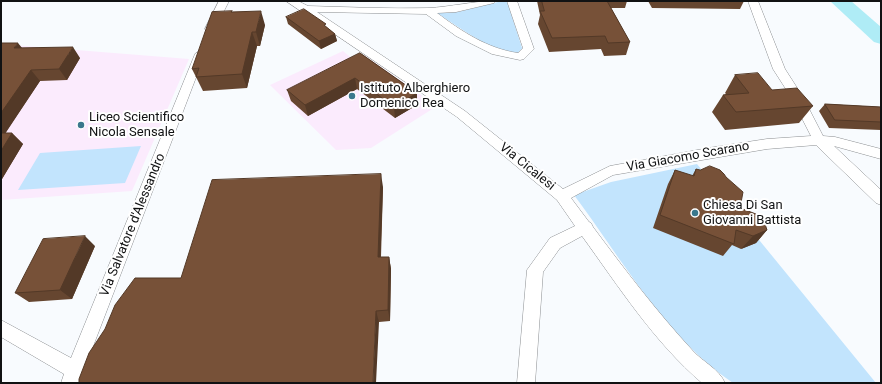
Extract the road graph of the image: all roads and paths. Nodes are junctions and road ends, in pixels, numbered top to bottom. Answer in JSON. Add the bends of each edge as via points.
{"nodes":[{"id":1,"x":224,"y":1,"type":"edge"},
{"id":2,"x":291,"y":1,"type":"edge"},
{"id":3,"x":491,"y":1,"type":"edge"},
{"id":4,"x":512,"y":1,"type":"edge"},
{"id":5,"x":753,"y":1,"type":"edge"},
{"id":6,"x":306,"y":9,"type":"junction"},
{"id":7,"x":428,"y":11,"type":"junction"},
{"id":8,"x":819,"y":140,"type":"junction"},
{"id":9,"x":881,"y":154,"type":"edge"},
{"id":10,"x":562,"y":196,"type":"junction"},
{"id":11,"x":881,"y":198,"type":"edge"},
{"id":12,"x":586,"y":227,"type":"junction"},
{"id":13,"x":1,"y":328,"type":"edge"},
{"id":14,"x":72,"y":376,"type":"edge"},
{"id":15,"x":526,"y":383,"type":"edge"},
{"id":16,"x":716,"y":383,"type":"edge"}],
"edges":[{"from":1,"to":14,"type":"street","name":"Via Salvatore d'Alessandro","via":[[212,24]]},
{"from":2,"to":6,"type":"street","name":"Via Cicalesi"},
{"from":3,"to":7,"type":"street","via":[[456,9]]},
{"from":4,"to":7,"type":"street","via":[[529,49],[520,58],[508,57],[490,49]]},
{"from":5,"to":8,"type":"street","via":[[779,69]]},
{"from":6,"to":7,"type":"street"},
{"from":6,"to":10,"type":"street","name":"Via Cicalesi","via":[[461,114]]},
{"from":8,"to":9,"type":"street","name":"Via Giacomo Scarano"},
{"from":8,"to":10,"type":"street","name":"Via Giacomo Scarano","via":[[767,144],[610,171]]},
{"from":8,"to":11,"type":"street"},
{"from":10,"to":12,"type":"street","name":"Via Cicalesi"},
{"from":12,"to":15,"type":"street","via":[[555,243],[535,270]]},
{"from":12,"to":16,"type":"street","name":"Via Cicalesi","via":[[632,292],[688,359]]},
{"from":13,"to":14,"type":"street"}]}
